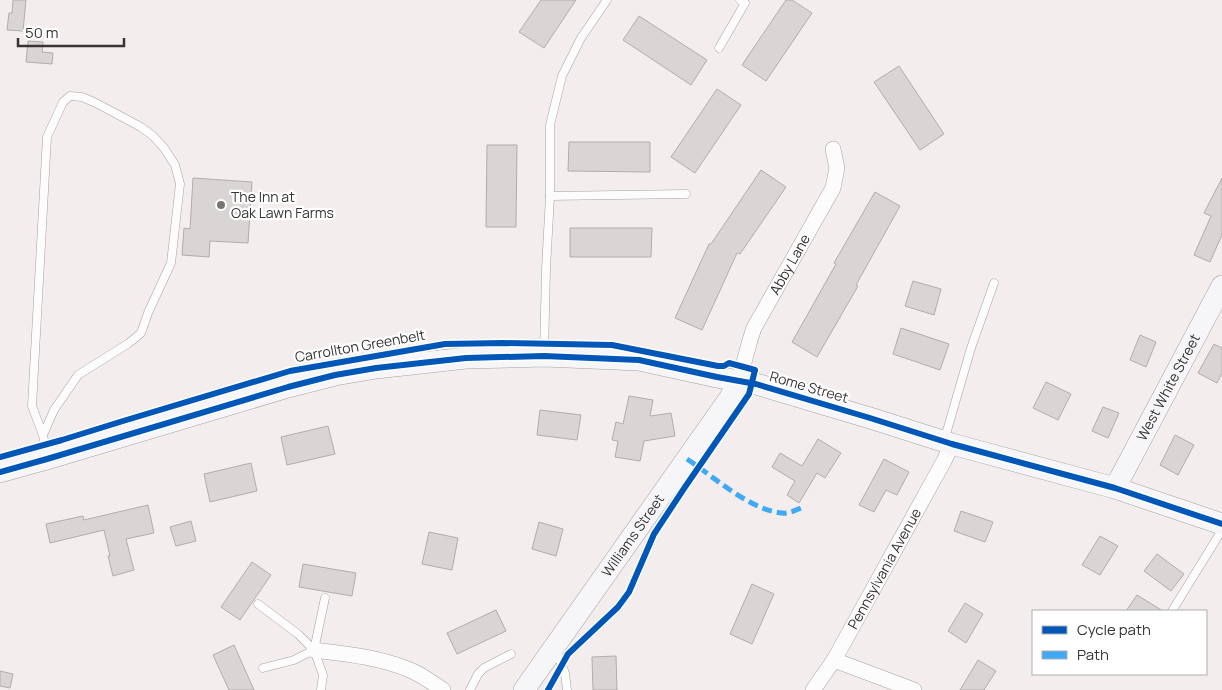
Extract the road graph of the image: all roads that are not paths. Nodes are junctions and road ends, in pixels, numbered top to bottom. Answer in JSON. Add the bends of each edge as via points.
{"nodes":[{"id":1,"x":607,"y":0,"type":"edge"},
{"id":2,"x":740,"y":0,"type":"edge"},
{"id":3,"x":719,"y":48,"type":"dead end"},
{"id":4,"x":833,"y":149,"type":"dead end"},
{"id":5,"x":686,"y":194,"type":"dead end"},
{"id":6,"x":550,"y":196,"type":"junction"},
{"id":7,"x":994,"y":283,"type":"dead end"},
{"id":8,"x":1222,"y":286,"type":"edge"},
{"id":9,"x":544,"y":356,"type":"junction"},
{"id":10,"x":739,"y":381,"type":"junction"},
{"id":11,"x":43,"y":435,"type":"junction"},
{"id":12,"x":948,"y":442,"type":"junction"},
{"id":13,"x":48,"y":459,"type":"junction"},
{"id":14,"x":0,"y":472,"type":"edge"},
{"id":15,"x":1115,"y":488,"type":"junction"},
{"id":16,"x":1222,"y":524,"type":"edge"},
{"id":17,"x":1222,"y":530,"type":"edge"},
{"id":18,"x":325,"y":598,"type":"dead end"},
{"id":19,"x":258,"y":604,"type":"dead end"},
{"id":20,"x":1173,"y":610,"type":"edge"},
{"id":21,"x":555,"y":648,"type":"junction"},
{"id":22,"x":314,"y":650,"type":"junction"},
{"id":23,"x":511,"y":654,"type":"dead end"},
{"id":24,"x":834,"y":660,"type":"junction"},
{"id":25,"x":263,"y":668,"type":"dead end"},
{"id":26,"x":321,"y":690,"type":"edge"},
{"id":27,"x":443,"y":690,"type":"edge"},
{"id":28,"x":470,"y":690,"type":"edge"},
{"id":29,"x":524,"y":690,"type":"edge"},
{"id":30,"x":567,"y":690,"type":"edge"},
{"id":31,"x":813,"y":690,"type":"edge"},
{"id":32,"x":914,"y":690,"type":"edge"}],
"edges":[{"from":1,"to":6,"type":"lane","via":[[581,38],[562,76],[550,126]]},
{"from":2,"to":3,"type":"lane","via":[[745,3]]},
{"from":4,"to":10,"type":"street","name":"Abby Lane","via":[[837,168],[833,188],[754,328]]},
{"from":5,"to":6,"type":"lane"},
{"from":6,"to":9,"type":"lane"},
{"from":7,"to":12,"type":"lane","via":[[972,348]]},
{"from":8,"to":15,"type":"street","name":"West White Street"},
{"from":9,"to":10,"type":"street","name":"Rome Street","via":[[639,360]]},
{"from":9,"to":13,"type":"street","name":"Rome Street","via":[[466,358],[335,375]]},
{"from":10,"to":12,"type":"street","name":"Rome Street"},
{"from":10,"to":21,"type":"street","name":"Williams Street"},
{"from":11,"to":11,"type":"lane","via":[[54,410],[78,375],[141,333],[171,263],[179,194],[176,167],[153,136],[82,97],[70,96],[63,102],[47,137],[32,406]]},
{"from":11,"to":13,"type":"lane"},
{"from":12,"to":15,"type":"street","name":"Rome Street"},
{"from":12,"to":24,"type":"street","name":"Pennsylvania Avenue","via":[[944,461]]},
{"from":13,"to":14,"type":"street","name":"Rome Street"},
{"from":15,"to":16,"type":"street","name":"Rome Street"},
{"from":17,"to":20,"type":"lane"},
{"from":18,"to":22,"type":"lane"},
{"from":19,"to":22,"type":"lane"},
{"from":21,"to":29,"type":"street","name":"Williams Street"},
{"from":21,"to":30,"type":"lane","via":[[565,673]]},
{"from":22,"to":25,"type":"lane","via":[[294,660]]},
{"from":22,"to":26,"type":"lane","via":[[323,675]]},
{"from":22,"to":27,"type":"street","via":[[371,657],[391,663],[412,670]]},
{"from":23,"to":28,"type":"lane","via":[[484,668]]},
{"from":24,"to":31,"type":"street","name":"Pennsylvania Avenue"},
{"from":24,"to":32,"type":"street"}]}
